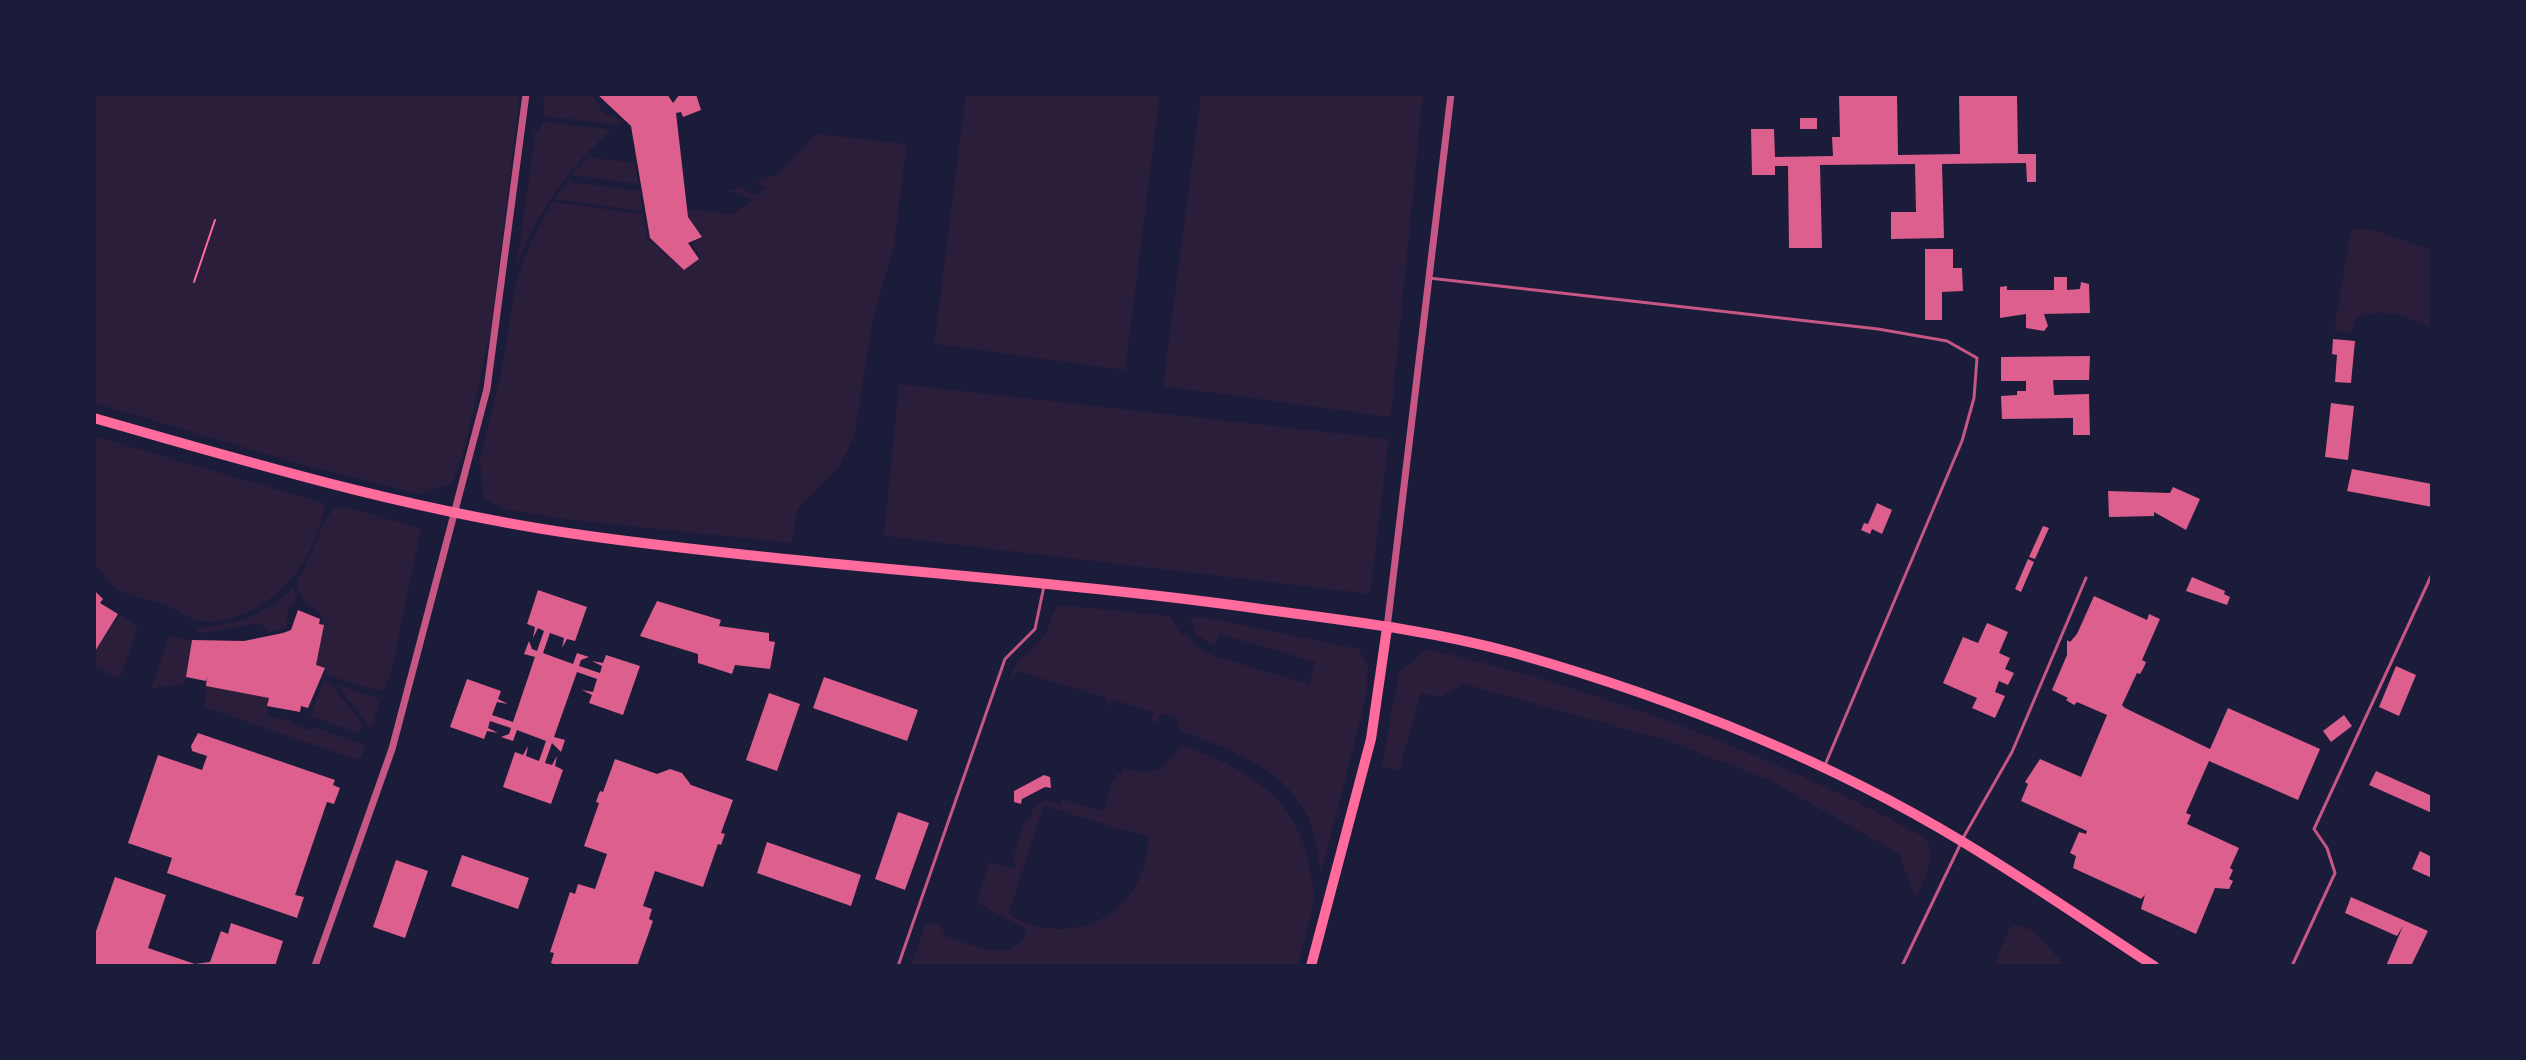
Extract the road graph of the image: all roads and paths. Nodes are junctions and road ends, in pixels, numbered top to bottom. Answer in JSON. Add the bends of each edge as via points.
{"nodes":[{"id":1,"x":526,"y":94,"type":"edge"},
{"id":2,"x":1451,"y":94,"type":"edge"},
{"id":3,"x":215,"y":220,"type":"dead end"},
{"id":4,"x":1429,"y":278,"type":"junction"},
{"id":5,"x":194,"y":282,"type":"dead end"},
{"id":6,"x":94,"y":418,"type":"edge"},
{"id":7,"x":455,"y":514,"type":"junction"},
{"id":8,"x":2432,"y":574,"type":"edge"},
{"id":9,"x":2086,"y":578,"type":"dead end"},
{"id":10,"x":1044,"y":585,"type":"junction"},
{"id":11,"x":1387,"y":628,"type":"junction"},
{"id":12,"x":1824,"y":768,"type":"junction"},
{"id":13,"x":1962,"y":841,"type":"junction"},
{"id":14,"x":315,"y":966,"type":"edge"},
{"id":15,"x":898,"y":966,"type":"edge"},
{"id":16,"x":1311,"y":966,"type":"edge"},
{"id":17,"x":1902,"y":966,"type":"edge"},
{"id":18,"x":2154,"y":966,"type":"edge"},
{"id":19,"x":2292,"y":966,"type":"edge"}],
"edges":[{"from":1,"to":7,"type":"street","via":[[494,356]]},
{"from":2,"to":4,"type":"street"},
{"from":3,"to":5,"type":"path"},
{"from":4,"to":11,"type":"street"},
{"from":4,"to":12,"type":"lane","via":[[1878,329],[1947,341],[1977,358],[1974,398],[1962,441]]},
{"from":6,"to":7,"type":"main road","via":[[346,490]]},
{"from":7,"to":10,"type":"main road","via":[[590,536]]},
{"from":7,"to":14,"type":"street","via":[[392,749]]},
{"from":8,"to":19,"type":"lane","via":[[2314,829],[2335,873]]},
{"from":9,"to":13,"type":"lane","via":[[2012,752]]},
{"from":10,"to":11,"type":"main road","via":[[1190,599]]},
{"from":10,"to":15,"type":"lane","via":[[1038,622],[1009,652],[996,682]]},
{"from":11,"to":12,"type":"main road","via":[[1472,643],[1584,674]]},
{"from":11,"to":16,"type":"main road","via":[[1371,739]]},
{"from":12,"to":13,"type":"main road"},
{"from":13,"to":17,"type":"lane"},
{"from":13,"to":18,"type":"main road"}]}
